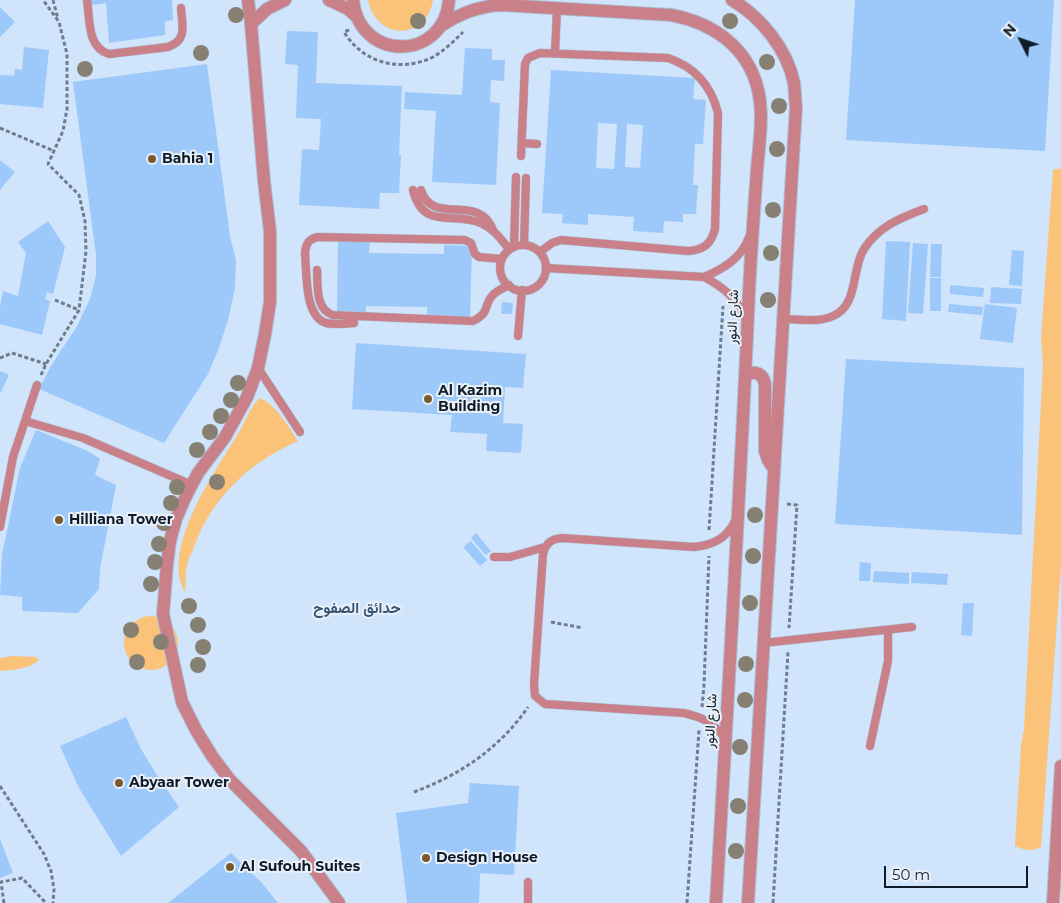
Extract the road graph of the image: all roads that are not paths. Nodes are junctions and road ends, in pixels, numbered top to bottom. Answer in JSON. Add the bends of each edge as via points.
{"nodes":[{"id":1,"x":87,"y":0,"type":"edge"},
{"id":2,"x":248,"y":0,"type":"edge"},
{"id":3,"x":285,"y":0,"type":"edge"},
{"id":4,"x":329,"y":0,"type":"edge"},
{"id":5,"x":353,"y":0,"type":"edge"},
{"id":6,"x":449,"y":0,"type":"edge"},
{"id":7,"x":732,"y":0,"type":"edge"},
{"id":8,"x":181,"y":8,"type":"dead end"},
{"id":9,"x":557,"y":9,"type":"junction"},
{"id":10,"x":356,"y":16,"type":"junction"},
{"id":11,"x":251,"y":24,"type":"junction"},
{"id":12,"x":441,"y":26,"type":"junction"},
{"id":13,"x":555,"y":53,"type":"junction"},
{"id":14,"x":522,"y":142,"type":"junction"},
{"id":15,"x":538,"y":144,"type":"dead end"},
{"id":16,"x":521,"y":156,"type":"dead end"},
{"id":17,"x":516,"y":177,"type":"dead end"},
{"id":18,"x":526,"y":178,"type":"dead end"},
{"id":19,"x":417,"y":190,"type":"dead end"},
{"id":20,"x":924,"y":209,"type":"dead end"},
{"id":21,"x":753,"y":223,"type":"junction"},
{"id":22,"x":524,"y":245,"type":"junction"},
{"id":23,"x":512,"y":248,"type":"junction"},
{"id":24,"x":540,"y":252,"type":"junction"},
{"id":25,"x":502,"y":259,"type":"junction"},
{"id":26,"x":546,"y":268,"type":"junction"},
{"id":27,"x":317,"y":270,"type":"dead end"},
{"id":28,"x":704,"y":277,"type":"junction"},
{"id":29,"x":509,"y":285,"type":"junction"},
{"id":30,"x":522,"y":290,"type":"junction"},
{"id":31,"x":783,"y":318,"type":"junction"},
{"id":32,"x":354,"y":324,"type":"dead end"},
{"id":33,"x":748,"y":325,"type":"junction"},
{"id":34,"x":518,"y":336,"type":"dead end"},
{"id":35,"x":258,"y":368,"type":"junction"},
{"id":36,"x":746,"y":374,"type":"junction"},
{"id":37,"x":37,"y":385,"type":"road end"},
{"id":38,"x":25,"y":421,"type":"junction"},
{"id":39,"x":300,"y":432,"type":"dead end"},
{"id":40,"x":774,"y":468,"type":"junction"},
{"id":41,"x":192,"y":485,"type":"junction"},
{"id":42,"x":737,"y":517,"type":"junction"},
{"id":43,"x":0,"y":527,"type":"edge"},
{"id":44,"x":545,"y":547,"type":"junction"},
{"id":45,"x":494,"y":557,"type":"dead end"},
{"id":46,"x":912,"y":628,"type":"dead end"},
{"id":47,"x":888,"y":630,"type":"junction"},
{"id":48,"x":763,"y":643,"type":"junction"},
{"id":49,"x":725,"y":738,"type":"junction"},
{"id":50,"x":870,"y":746,"type":"dead end"},
{"id":51,"x":1061,"y":766,"type":"edge"},
{"id":52,"x":528,"y":882,"type":"dead end"},
{"id":53,"x":338,"y":903,"type":"edge"},
{"id":54,"x":528,"y":903,"type":"edge"},
{"id":55,"x":716,"y":903,"type":"edge"},
{"id":56,"x":748,"y":903,"type":"edge"},
{"id":57,"x":1053,"y":903,"type":"edge"}],
"edges":[{"from":1,"to":8,"type":"lane","via":[[93,41],[96,48],[109,54],[175,44],[182,33]]},
{"from":2,"to":11,"type":"street"},
{"from":3,"to":11,"type":"street","via":[[267,9]]},
{"from":4,"to":10,"type":"street"},
{"from":5,"to":10,"type":"street"},
{"from":6,"to":12,"type":"street"},
{"from":7,"to":31,"type":"street","via":[[754,16],[772,36],[786,59],[793,82],[796,107]]},
{"from":9,"to":12,"type":"street","name":"شارع النور","via":[[489,6],[464,12]]},
{"from":9,"to":13,"type":"lane"},
{"from":9,"to":21,"type":"street","name":"شارع النور","via":[[689,18],[711,28],[733,44],[744,57],[759,92],[761,114]]},
{"from":10,"to":12,"type":"street","name":"شارع النور","via":[[366,32],[391,46],[419,43]]},
{"from":11,"to":35,"type":"street","via":[[270,231],[270,302]]},
{"from":13,"to":14,"type":"lane","via":[[533,55],[525,64]]},
{"from":13,"to":24,"type":"lane","via":[[668,58],[702,78],[715,100],[718,113],[715,229],[708,245],[696,250],[561,240]]},
{"from":14,"to":15,"type":"lane"},
{"from":14,"to":16,"type":"lane"},
{"from":17,"to":23,"type":"lane"},
{"from":18,"to":22,"type":"lane"},
{"from":19,"to":23,"type":"lane","via":[[415,199],[420,207],[435,218],[469,220],[487,226]]},
{"from":20,"to":31,"type":"lane","via":[[886,226],[875,236],[858,263],[849,300],[835,316],[819,320]]},
{"from":21,"to":28,"type":"lane","via":[[737,257],[722,270]]},
{"from":21,"to":33,"type":"street","name":"شارع النور"},
{"from":22,"to":23,"type":"lane"},
{"from":22,"to":24,"type":"lane"},
{"from":23,"to":25,"type":"lane"},
{"from":24,"to":26,"type":"lane"},
{"from":25,"to":29,"type":"lane","via":[[501,273]]},
{"from":25,"to":32,"type":"lane","via":[[478,257],[472,243],[465,240],[311,239],[305,245],[305,253],[310,306],[314,314],[329,324]]},
{"from":26,"to":28,"type":"lane"},
{"from":26,"to":30,"type":"lane","via":[[545,275],[536,286]]},
{"from":27,"to":29,"type":"lane","via":[[322,308],[333,314],[473,320],[486,312],[492,295]]},
{"from":28,"to":33,"type":"lane","via":[[732,296]]},
{"from":29,"to":30,"type":"lane"},
{"from":30,"to":34,"type":"lane"},
{"from":31,"to":40,"type":"street"},
{"from":33,"to":36,"type":"street","name":"شارع النور"},
{"from":35,"to":39,"type":"lane"},
{"from":35,"to":41,"type":"street","via":[[236,419]]},
{"from":36,"to":40,"type":"street","via":[[759,373],[764,378],[765,451]]},
{"from":36,"to":42,"type":"street","name":"شارع النور"},
{"from":37,"to":38,"type":"lane"},
{"from":38,"to":41,"type":"lane","via":[[83,438]]},
{"from":38,"to":43,"type":"lane"},
{"from":40,"to":48,"type":"street"},
{"from":41,"to":53,"type":"street","via":[[170,541],[164,614],[182,702],[216,762],[301,851]]},
{"from":42,"to":44,"type":"lane","via":[[721,540],[708,546],[555,538]]},
{"from":42,"to":49,"type":"street","name":"شارع النور"},
{"from":44,"to":45,"type":"lane","via":[[510,558]]},
{"from":44,"to":49,"type":"lane","via":[[535,696],[545,704],[684,712],[701,717]]},
{"from":46,"to":47,"type":"lane"},
{"from":47,"to":48,"type":"lane"},
{"from":47,"to":50,"type":"lane","via":[[888,661]]},
{"from":48,"to":56,"type":"street"},
{"from":49,"to":55,"type":"street","name":"شارع النور"},
{"from":51,"to":57,"type":"street"},
{"from":52,"to":54,"type":"lane"}]}
